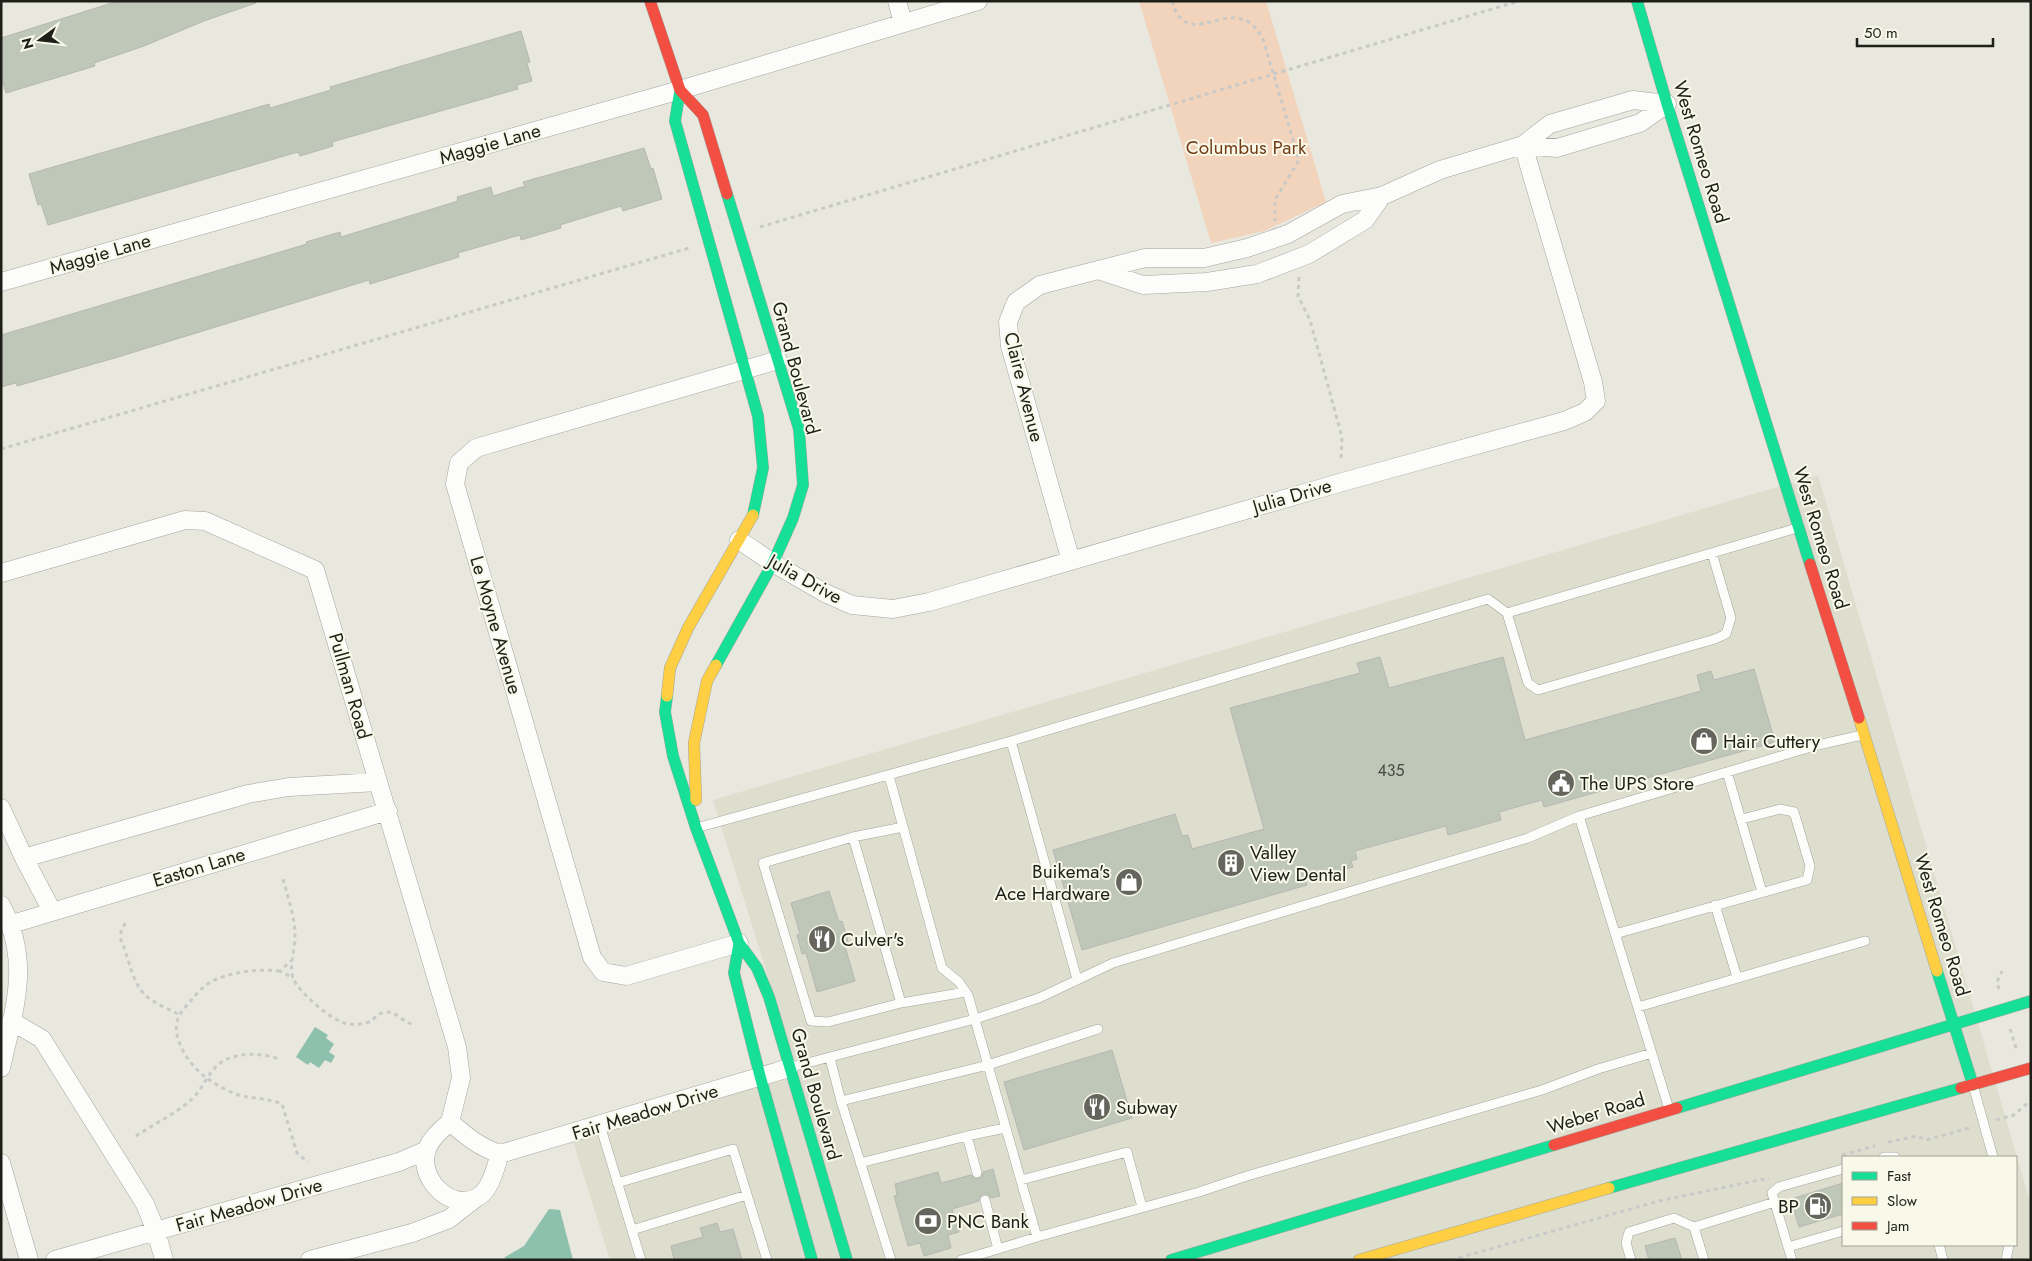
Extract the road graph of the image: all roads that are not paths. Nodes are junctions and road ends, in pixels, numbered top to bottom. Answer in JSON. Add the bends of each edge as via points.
{"nodes":[{"id":1,"x":650,"y":1,"type":"edge"},
{"id":2,"x":897,"y":1,"type":"edge"},
{"id":3,"x":978,"y":1,"type":"edge"},
{"id":4,"x":1637,"y":1,"type":"edge"},
{"id":5,"x":903,"y":23,"type":"junction"},
{"id":6,"x":680,"y":90,"type":"junction"},
{"id":7,"x":1667,"y":104,"type":"junction"},
{"id":8,"x":1523,"y":145,"type":"junction"},
{"id":9,"x":1382,"y":196,"type":"junction"},
{"id":10,"x":1101,"y":271,"type":"junction"},
{"id":11,"x":1,"y":282,"type":"edge"},
{"id":12,"x":778,"y":360,"type":"junction"},
{"id":13,"x":745,"y":370,"type":"junction"},
{"id":14,"x":1800,"y":528,"type":"junction"},
{"id":15,"x":739,"y":540,"type":"junction"},
{"id":16,"x":1712,"y":554,"type":"junction"},
{"id":17,"x":1071,"y":561,"type":"junction"},
{"id":18,"x":773,"y":563,"type":"junction"},
{"id":19,"x":1,"y":574,"type":"edge"},
{"id":20,"x":1508,"y":613,"type":"junction"},
{"id":21,"x":1865,"y":735,"type":"junction"},
{"id":22,"x":1011,"y":741,"type":"junction"},
{"id":23,"x":1727,"y":772,"type":"junction"},
{"id":24,"x":890,"y":776,"type":"junction"},
{"id":25,"x":378,"y":782,"type":"junction"},
{"id":26,"x":1,"y":808,"type":"edge"},
{"id":27,"x":388,"y":811,"type":"junction"},
{"id":28,"x":1579,"y":816,"type":"junction"},
{"id":29,"x":1742,"y":819,"type":"junction"},
{"id":30,"x":903,"y":827,"type":"junction"},
{"id":31,"x":696,"y":828,"type":"junction"},
{"id":32,"x":853,"y":837,"type":"junction"},
{"id":33,"x":24,"y":858,"type":"junction"},
{"id":34,"x":1762,"y":892,"type":"junction"},
{"id":35,"x":1,"y":905,"type":"edge"},
{"id":36,"x":1715,"y":905,"type":"junction"},
{"id":37,"x":52,"y":911,"type":"junction"},
{"id":38,"x":12,"y":924,"type":"junction"},
{"id":39,"x":1615,"y":934,"type":"junction"},
{"id":40,"x":1865,"y":941,"type":"dead end"},
{"id":41,"x":739,"y":943,"type":"junction"},
{"id":42,"x":1737,"y":976,"type":"junction"},
{"id":43,"x":1077,"y":979,"type":"junction"},
{"id":44,"x":966,"y":992,"type":"junction"},
{"id":45,"x":2031,"y":1001,"type":"edge"},
{"id":46,"x":901,"y":1003,"type":"junction"},
{"id":47,"x":1638,"y":1007,"type":"junction"},
{"id":48,"x":975,"y":1019,"type":"junction"},
{"id":49,"x":11,"y":1021,"type":"junction"},
{"id":50,"x":1954,"y":1024,"type":"junction"},
{"id":51,"x":1098,"y":1028,"type":"dead end"},
{"id":52,"x":1652,"y":1054,"type":"junction"},
{"id":53,"x":830,"y":1058,"type":"junction"},
{"id":54,"x":988,"y":1065,"type":"junction"},
{"id":55,"x":1,"y":1068,"type":"edge"},
{"id":56,"x":789,"y":1068,"type":"junction"},
{"id":57,"x":2027,"y":1069,"type":"edge"},
{"id":58,"x":760,"y":1076,"type":"junction"},
{"id":59,"x":1973,"y":1085,"type":"junction"},
{"id":60,"x":841,"y":1102,"type":"junction"},
{"id":61,"x":1670,"y":1109,"type":"junction"},
{"id":62,"x":450,"y":1122,"type":"junction"},
{"id":63,"x":600,"y":1125,"type":"junction"},
{"id":64,"x":1005,"y":1128,"type":"junction"},
{"id":65,"x":967,"y":1136,"type":"junction"},
{"id":66,"x":427,"y":1150,"type":"junction"},
{"id":67,"x":500,"y":1154,"type":"junction"},
{"id":68,"x":1993,"y":1156,"type":"edge"},
{"id":69,"x":860,"y":1162,"type":"junction"},
{"id":70,"x":1,"y":1163,"type":"edge"},
{"id":71,"x":1842,"y":1169,"type":"edge"},
{"id":72,"x":977,"y":1173,"type":"dead end"},
{"id":73,"x":1021,"y":1180,"type":"junction"},
{"id":74,"x":617,"y":1183,"type":"junction"},
{"id":75,"x":747,"y":1195,"type":"junction"},
{"id":76,"x":476,"y":1198,"type":"junction"},
{"id":77,"x":984,"y":1200,"type":"dead end"},
{"id":78,"x":1775,"y":1202,"type":"junction"},
{"id":79,"x":1142,"y":1207,"type":"junction"},
{"id":80,"x":1694,"y":1227,"type":"junction"},
{"id":81,"x":632,"y":1230,"type":"junction"},
{"id":82,"x":156,"y":1231,"type":"junction"},
{"id":83,"x":1842,"y":1231,"type":"edge"},
{"id":84,"x":1038,"y":1237,"type":"junction"},
{"id":85,"x":1939,"y":1246,"type":"edge"},
{"id":86,"x":2008,"y":1246,"type":"edge"},
{"id":87,"x":1788,"y":1247,"type":"junction"},
{"id":88,"x":998,"y":1249,"type":"junction"},
{"id":89,"x":29,"y":1260,"type":"edge"},
{"id":90,"x":55,"y":1260,"type":"edge"},
{"id":91,"x":164,"y":1260,"type":"edge"},
{"id":92,"x":310,"y":1260,"type":"edge"},
{"id":93,"x":641,"y":1260,"type":"edge"},
{"id":94,"x":767,"y":1260,"type":"edge"},
{"id":95,"x":812,"y":1260,"type":"edge"},
{"id":96,"x":847,"y":1260,"type":"edge"},
{"id":97,"x":891,"y":1260,"type":"edge"},
{"id":98,"x":961,"y":1260,"type":"edge"},
{"id":99,"x":1171,"y":1260,"type":"edge"},
{"id":100,"x":1359,"y":1260,"type":"edge"},
{"id":101,"x":1631,"y":1260,"type":"edge"},
{"id":102,"x":1704,"y":1260,"type":"edge"},
{"id":103,"x":1792,"y":1260,"type":"edge"},
{"id":104,"x":1943,"y":1260,"type":"edge"},
{"id":105,"x":2006,"y":1260,"type":"edge"}],
"edges":[{"from":1,"to":6,"type":"main road","name":"Grand Boulevard"},
{"from":2,"to":5,"type":"street"},
{"from":3,"to":5,"type":"street","name":"Maggie Lane"},
{"from":4,"to":7,"type":"main road","name":"West Romeo Road"},
{"from":5,"to":6,"type":"street","name":"Maggie Lane"},
{"from":6,"to":11,"type":"street","name":"Maggie Lane"},
{"from":6,"to":12,"type":"main road","name":"Grand Boulevard","via":[[703,115]]},
{"from":6,"to":13,"type":"main road","name":"Grand Boulevard","via":[[675,121]]},
{"from":7,"to":8,"type":"street","name":"Claire Avenue","via":[[1640,123],[1557,148]]},
{"from":7,"to":8,"type":"street","name":"Claire Avenue","via":[[1623,102],[1550,124]]},
{"from":7,"to":14,"type":"main road","name":"West Romeo Road"},
{"from":8,"to":9,"type":"street","name":"Claire Avenue","via":[[1440,170]]},
{"from":8,"to":17,"type":"street","name":"Julia Drive","via":[[1593,382],[1596,400],[1585,412],[1564,422]]},
{"from":9,"to":10,"type":"street","name":"Claire Avenue","via":[[1342,204],[1280,237],[1247,248],[1204,258],[1145,258]]},
{"from":9,"to":10,"type":"street","via":[[1365,220],[1309,254],[1258,274],[1207,282],[1143,285]]},
{"from":10,"to":17,"type":"street","name":"Claire Avenue","via":[[1040,286],[1016,302],[1008,322],[1010,346]]},
{"from":12,"to":13,"type":"street","name":"Le Moyne Avenue"},
{"from":12,"to":18,"type":"main road","name":"Grand Boulevard","via":[[798,430],[803,485],[793,518]]},
{"from":13,"to":15,"type":"main road","name":"Grand Boulevard","via":[[758,416],[763,468],[753,515]]},
{"from":13,"to":41,"type":"street","name":"Le Moyne Avenue","via":[[476,448],[459,463],[455,484],[592,956],[603,972],[626,976]]},
{"from":14,"to":16,"type":"lane"},
{"from":14,"to":21,"type":"main road","name":"West Romeo Road"},
{"from":15,"to":18,"type":"street","name":"Julia Drive"},
{"from":15,"to":31,"type":"main road","name":"Grand Boulevard","via":[[688,628],[670,668],[665,712],[673,756]]},
{"from":16,"to":20,"type":"lane"},
{"from":16,"to":20,"type":"lane","via":[[1731,618],[1726,634],[1715,640],[1538,690],[1528,683]]},
{"from":17,"to":18,"type":"street","name":"Julia Drive","via":[[929,602],[893,609],[852,605]]},
{"from":18,"to":31,"type":"main road","name":"Grand Boulevard","via":[[707,681],[694,743]]},
{"from":19,"to":25,"type":"street","name":"Pullman Road","via":[[185,520],[205,521],[315,570]]},
{"from":20,"to":22,"type":"lane","via":[[1488,599]]},
{"from":21,"to":23,"type":"lane","via":[[1818,745]]},
{"from":21,"to":50,"type":"main road","name":"West Romeo Road"},
{"from":22,"to":24,"type":"lane"},
{"from":22,"to":43,"type":"lane"},
{"from":23,"to":28,"type":"lane"},
{"from":23,"to":29,"type":"lane"},
{"from":24,"to":30,"type":"lane"},
{"from":24,"to":31,"type":"lane"},
{"from":25,"to":27,"type":"street","name":"Pullman Road"},
{"from":25,"to":33,"type":"street","via":[[289,787],[248,794]]},
{"from":26,"to":33,"type":"street"},
{"from":27,"to":37,"type":"street","name":"Easton Lane"},
{"from":27,"to":62,"type":"street","name":"Pullman Road","via":[[457,1047],[462,1078]]},
{"from":28,"to":39,"type":"lane"},
{"from":28,"to":43,"type":"lane","via":[[1528,838],[1113,963]]},
{"from":29,"to":34,"type":"lane"},
{"from":29,"to":34,"type":"lane","via":[[1780,809],[1794,812],[1810,866],[1807,880]]},
{"from":30,"to":32,"type":"lane"},
{"from":30,"to":44,"type":"lane","via":[[942,968]]},
{"from":31,"to":41,"type":"main road","name":"Grand Boulevard"},
{"from":32,"to":46,"type":"lane"},
{"from":32,"to":46,"type":"lane","via":[[763,864],[811,1021],[828,1022]]},
{"from":33,"to":37,"type":"street"},
{"from":34,"to":36,"type":"lane"},
{"from":35,"to":38,"type":"street"},
{"from":36,"to":39,"type":"lane"},
{"from":36,"to":42,"type":"lane"},
{"from":37,"to":38,"type":"street","name":"Easton Lane"},
{"from":38,"to":49,"type":"street","via":[[17,943],[19,983]]},
{"from":39,"to":47,"type":"lane"},
{"from":40,"to":42,"type":"lane"},
{"from":41,"to":56,"type":"main road","name":"Grand Boulevard","via":[[760,975]]},
{"from":41,"to":58,"type":"main road","name":"Grand Boulevard","via":[[734,973]]},
{"from":42,"to":47,"type":"lane"},
{"from":43,"to":48,"type":"lane","via":[[1039,998]]},
{"from":44,"to":46,"type":"lane"},
{"from":44,"to":48,"type":"lane"},
{"from":45,"to":50,"type":"main road","name":"Weber Road"},
{"from":47,"to":52,"type":"lane"},
{"from":48,"to":53,"type":"lane"},
{"from":48,"to":54,"type":"lane"},
{"from":49,"to":55,"type":"street"},
{"from":49,"to":82,"type":"street","via":[[42,1039],[145,1204]]},
{"from":50,"to":59,"type":"main road","name":"West Romeo Road"},
{"from":50,"to":61,"type":"main road","name":"Weber Road"},
{"from":51,"to":54,"type":"lane"},
{"from":52,"to":61,"type":"lane"},
{"from":52,"to":79,"type":"lane","via":[[1598,1069],[1542,1090]]},
{"from":53,"to":56,"type":"lane"},
{"from":53,"to":60,"type":"lane"},
{"from":54,"to":60,"type":"lane"},
{"from":54,"to":64,"type":"lane"},
{"from":56,"to":58,"type":"street","name":"Fair Meadow Drive"},
{"from":56,"to":96,"type":"main road","name":"Grand Boulevard"},
{"from":57,"to":59,"type":"main road"},
{"from":58,"to":63,"type":"street","name":"Fair Meadow Drive"},
{"from":58,"to":95,"type":"main road","name":"Grand Boulevard"},
{"from":59,"to":68,"type":"lane"},
{"from":59,"to":100,"type":"main road"},
{"from":60,"to":69,"type":"lane"},
{"from":61,"to":99,"type":"main road","name":"Weber Road"},
{"from":62,"to":66,"type":"street","via":[[433,1138]]},
{"from":62,"to":67,"type":"street","via":[[482,1148]]},
{"from":63,"to":67,"type":"street","name":"Fair Meadow Drive"},
{"from":63,"to":74,"type":"lane"},
{"from":64,"to":65,"type":"lane"},
{"from":64,"to":73,"type":"lane"},
{"from":65,"to":69,"type":"lane"},
{"from":65,"to":72,"type":"lane"},
{"from":66,"to":76,"type":"street","via":[[426,1168],[433,1185],[441,1193],[464,1200]]},
{"from":66,"to":82,"type":"street","name":"Fair Meadow Drive","via":[[399,1162]]},
{"from":67,"to":76,"type":"street","via":[[492,1180]]},
{"from":69,"to":97,"type":"lane"},
{"from":70,"to":89,"type":"street"},
{"from":71,"to":78,"type":"lane","via":[[1779,1187],[1772,1193]]},
{"from":73,"to":79,"type":"lane","via":[[1127,1152]]},
{"from":73,"to":84,"type":"lane"},
{"from":74,"to":75,"type":"lane","via":[[733,1149]]},
{"from":74,"to":81,"type":"lane"},
{"from":75,"to":81,"type":"lane"},
{"from":75,"to":94,"type":"lane"},
{"from":76,"to":92,"type":"street","via":[[449,1219],[421,1230]]},
{"from":77,"to":88,"type":"lane"},
{"from":78,"to":80,"type":"lane"},
{"from":78,"to":87,"type":"lane"},
{"from":79,"to":84,"type":"lane"},
{"from":80,"to":101,"type":"lane","via":[[1674,1218],[1629,1232],[1626,1243]]},
{"from":80,"to":102,"type":"lane"},
{"from":81,"to":93,"type":"lane"},
{"from":82,"to":90,"type":"street","name":"Fair Meadow Drive"},
{"from":82,"to":91,"type":"street","name":"Fair Meadow Drive"},
{"from":83,"to":87,"type":"lane"},
{"from":84,"to":88,"type":"lane"},
{"from":85,"to":104,"type":"lane"},
{"from":86,"to":105,"type":"lane"},
{"from":87,"to":103,"type":"lane"},
{"from":88,"to":98,"type":"lane"}]}
